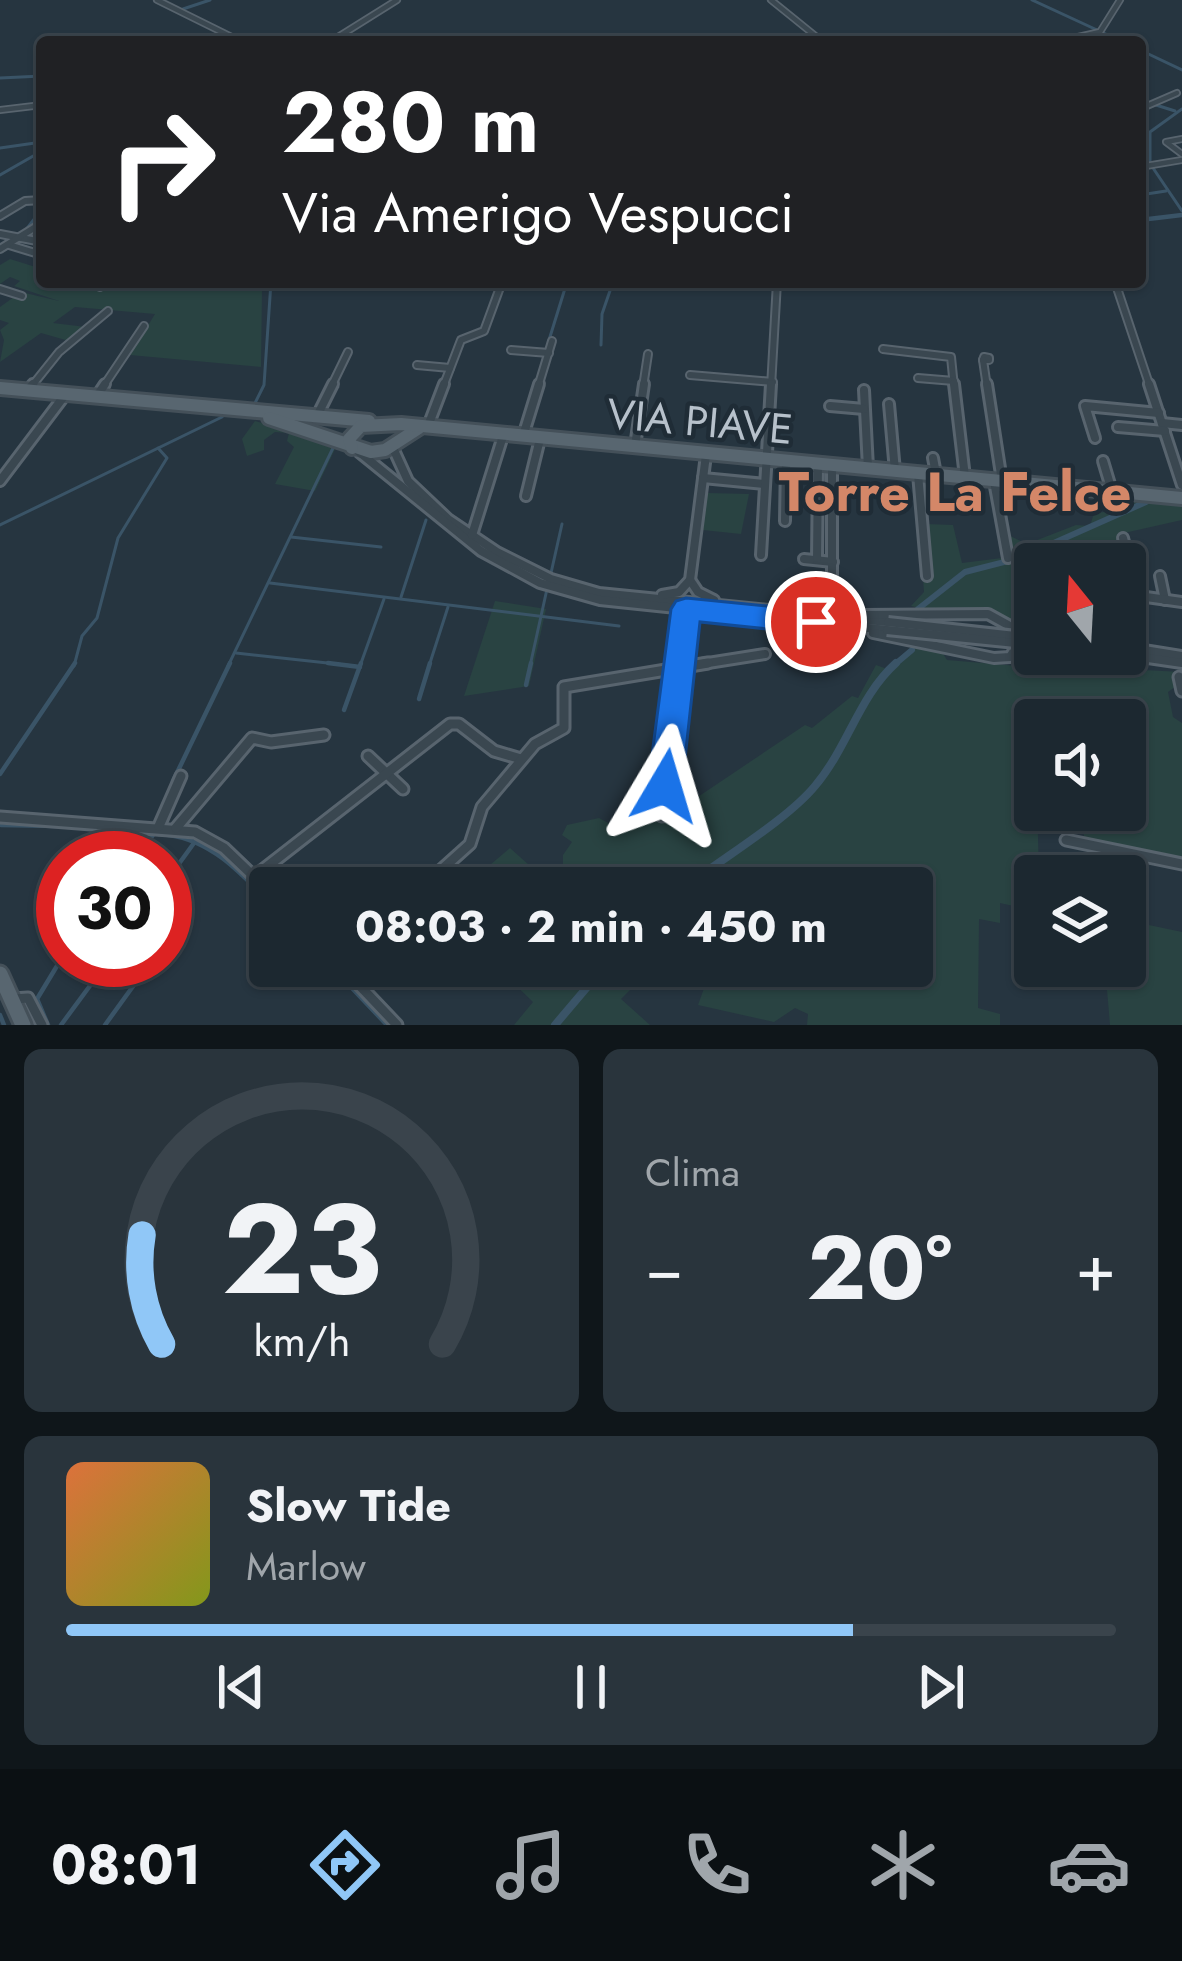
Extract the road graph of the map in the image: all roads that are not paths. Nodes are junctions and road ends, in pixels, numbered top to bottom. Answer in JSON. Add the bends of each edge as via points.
{"nodes":[{"id":1,"x":157,"y":0,"type":"edge"},
{"id":2,"x":398,"y":0,"type":"edge"},
{"id":3,"x":771,"y":0,"type":"edge"},
{"id":4,"x":1120,"y":0,"type":"edge"},
{"id":5,"x":230,"y":36,"type":"edge"},
{"id":6,"x":340,"y":36,"type":"edge"},
{"id":7,"x":816,"y":36,"type":"edge"},
{"id":8,"x":1083,"y":36,"type":"edge"},
{"id":9,"x":1177,"y":93,"type":"dead end"},
{"id":10,"x":36,"y":106,"type":"edge"},
{"id":11,"x":1146,"y":106,"type":"edge"},
{"id":12,"x":0,"y":110,"type":"edge"},
{"id":13,"x":1182,"y":139,"type":"edge"},
{"id":14,"x":1182,"y":157,"type":"edge"},
{"id":15,"x":1146,"y":165,"type":"edge"},
{"id":16,"x":36,"y":200,"type":"edge"},
{"id":17,"x":0,"y":216,"type":"edge"},
{"id":18,"x":36,"y":227,"type":"edge"},
{"id":19,"x":0,"y":234,"type":"edge"},
{"id":20,"x":21,"y":236,"type":"junction"},
{"id":21,"x":36,"y":240,"type":"edge"},
{"id":22,"x":4,"y":247,"type":"edge"},
{"id":23,"x":36,"y":254,"type":"edge"},
{"id":24,"x":500,"y":288,"type":"edge"},
{"id":25,"x":777,"y":288,"type":"edge"},
{"id":26,"x":1117,"y":288,"type":"edge"},
{"id":27,"x":0,"y":289,"type":"edge"},
{"id":28,"x":0,"y":303,"type":"edge"},
{"id":29,"x":108,"y":311,"type":"dead end"},
{"id":30,"x":144,"y":326,"type":"dead end"},
{"id":31,"x":553,"y":341,"type":"dead end"},
{"id":32,"x":883,"y":349,"type":"dead end"},
{"id":33,"x":511,"y":350,"type":"dead end"},
{"id":34,"x":348,"y":352,"type":"dead end"},
{"id":35,"x":545,"y":353,"type":"junction"},
{"id":36,"x":648,"y":354,"type":"dead end"},
{"id":37,"x":990,"y":360,"type":"dead end"},
{"id":38,"x":416,"y":364,"type":"dead end"},
{"id":39,"x":450,"y":368,"type":"junction"},
{"id":40,"x":690,"y":375,"type":"dead end"},
{"id":41,"x":918,"y":378,"type":"dead end"},
{"id":42,"x":954,"y":381,"type":"junction"},
{"id":43,"x":773,"y":382,"type":"junction"},
{"id":44,"x":0,"y":388,"type":"edge"},
{"id":45,"x":864,"y":390,"type":"dead end"},
{"id":46,"x":28,"y":391,"type":"junction"},
{"id":47,"x":65,"y":394,"type":"junction"},
{"id":48,"x":96,"y":397,"type":"junction"},
{"id":49,"x":131,"y":400,"type":"junction"},
{"id":50,"x":889,"y":404,"type":"dead end"},
{"id":51,"x":830,"y":406,"type":"dead end"},
{"id":52,"x":864,"y":409,"type":"junction"},
{"id":53,"x":317,"y":416,"type":"junction"},
{"id":54,"x":1162,"y":422,"type":"junction"},
{"id":55,"x":379,"y":424,"type":"junction"},
{"id":56,"x":1182,"y":424,"type":"edge"},
{"id":57,"x":1118,"y":427,"type":"dead end"},
{"id":58,"x":427,"y":428,"type":"junction"},
{"id":59,"x":503,"y":436,"type":"junction"},
{"id":60,"x":522,"y":437,"type":"junction"},
{"id":61,"x":1095,"y":438,"type":"dead end"},
{"id":62,"x":540,"y":439,"type":"junction"},
{"id":63,"x":394,"y":441,"type":"junction"},
{"id":64,"x":635,"y":448,"type":"junction"},
{"id":65,"x":355,"y":449,"type":"junction"},
{"id":66,"x":706,"y":454,"type":"junction"},
{"id":67,"x":933,"y":458,"type":"dead end"},
{"id":68,"x":769,"y":460,"type":"junction"},
{"id":69,"x":1103,"y":461,"type":"dead end"},
{"id":70,"x":786,"y":462,"type":"junction"},
{"id":71,"x":825,"y":466,"type":"junction"},
{"id":72,"x":868,"y":470,"type":"junction"},
{"id":73,"x":895,"y":472,"type":"junction"},
{"id":74,"x":918,"y":474,"type":"junction"},
{"id":75,"x":936,"y":476,"type":"junction"},
{"id":76,"x":704,"y":478,"type":"junction"},
{"id":77,"x":965,"y":478,"type":"junction"},
{"id":78,"x":0,"y":481,"type":"edge"},
{"id":79,"x":998,"y":482,"type":"junction"},
{"id":80,"x":765,"y":484,"type":"junction"},
{"id":81,"x":1182,"y":485,"type":"edge"},
{"id":82,"x":1112,"y":492,"type":"junction"},
{"id":83,"x":526,"y":496,"type":"dead end"},
{"id":84,"x":1182,"y":498,"type":"edge"},
{"id":85,"x":785,"y":520,"type":"dead end"},
{"id":86,"x":472,"y":535,"type":"junction"},
{"id":87,"x":1123,"y":538,"type":"dead end"},
{"id":88,"x":1124,"y":543,"type":"edge"},
{"id":89,"x":761,"y":555,"type":"dead end"},
{"id":90,"x":1008,"y":557,"type":"dead end"},
{"id":91,"x":804,"y":559,"type":"dead end"},
{"id":92,"x":817,"y":560,"type":"junction"},
{"id":93,"x":832,"y":562,"type":"junction"},
{"id":94,"x":1160,"y":575,"type":"dead end"},
{"id":95,"x":927,"y":576,"type":"dead end"},
{"id":96,"x":690,"y":580,"type":"junction"},
{"id":97,"x":630,"y":596,"type":"junction"},
{"id":98,"x":1146,"y":597,"type":"edge"},
{"id":99,"x":1165,"y":600,"type":"junction"},
{"id":100,"x":1182,"y":602,"type":"edge"},
{"id":101,"x":739,"y":607,"type":"junction"},
{"id":102,"x":686,"y":609,"type":"junction"},
{"id":103,"x":794,"y":612,"type":"junction"},
{"id":104,"x":821,"y":615,"type":"junction"},
{"id":105,"x":842,"y":625,"type":"junction"},
{"id":106,"x":887,"y":626,"type":"junction"},
{"id":107,"x":1014,"y":639,"type":"edge"},
{"id":108,"x":765,"y":654,"type":"dead end"},
{"id":109,"x":1146,"y":654,"type":"edge"},
{"id":110,"x":1182,"y":659,"type":"edge"},
{"id":111,"x":680,"y":668,"type":"junction"},
{"id":112,"x":1179,"y":677,"type":"dead end"},
{"id":113,"x":1182,"y":691,"type":"edge"},
{"id":114,"x":324,"y":735,"type":"dead end"},
{"id":115,"x":368,"y":756,"type":"dead end"},
{"id":116,"x":523,"y":759,"type":"junction"},
{"id":117,"x":387,"y":773,"type":"junction"},
{"id":118,"x":181,"y":776,"type":"dead end"},
{"id":119,"x":404,"y":789,"type":"dead end"},
{"id":120,"x":662,"y":816,"type":"dead end"},
{"id":121,"x":0,"y":817,"type":"edge"},
{"id":122,"x":159,"y":826,"type":"junction"},
{"id":123,"x":176,"y":828,"type":"junction"},
{"id":124,"x":1066,"y":840,"type":"dead end"},
{"id":125,"x":1182,"y":864,"type":"edge"},
{"id":126,"x":267,"y":867,"type":"edge"},
{"id":127,"x":444,"y":867,"type":"edge"},
{"id":128,"x":249,"y":871,"type":"edge"},
{"id":129,"x":0,"y":974,"type":"edge"},
{"id":130,"x":361,"y":987,"type":"edge"},
{"id":131,"x":11,"y":999,"type":"junction"},
{"id":132,"x":23,"y":1025,"type":"edge"},
{"id":133,"x":42,"y":1025,"type":"edge"},
{"id":134,"x":397,"y":1025,"type":"edge"}],
"edges":[{"from":1,"to":5,"type":"street"},
{"from":2,"to":6,"type":"street"},
{"from":3,"to":7,"type":"street"},
{"from":4,"to":8,"type":"street","via":[[1101,32]]},
{"from":9,"to":11,"type":"street"},
{"from":10,"to":12,"type":"street"},
{"from":13,"to":14,"type":"street","via":[[1166,143]]},
{"from":14,"to":15,"type":"street"},
{"from":16,"to":17,"type":"street"},
{"from":18,"to":20,"type":"street"},
{"from":19,"to":20,"type":"street"},
{"from":20,"to":21,"type":"street"},
{"from":20,"to":22,"type":"street"},
{"from":22,"to":23,"type":"street"},
{"from":24,"to":39,"type":"street","via":[[484,331],[461,340]]},
{"from":25,"to":43,"type":"street"},
{"from":26,"to":54,"type":"street"},
{"from":27,"to":28,"type":"street","via":[[18,294]]},
{"from":29,"to":46,"type":"street"},
{"from":30,"to":48,"type":"street"},
{"from":31,"to":35,"type":"street"},
{"from":32,"to":42,"type":"street","via":[[948,355]]},
{"from":33,"to":35,"type":"street"},
{"from":34,"to":53,"type":"street"},
{"from":35,"to":60,"type":"street"},
{"from":36,"to":64,"type":"street"},
{"from":37,"to":79,"type":"street"},
{"from":38,"to":39,"type":"street"},
{"from":39,"to":58,"type":"street"},
{"from":40,"to":43,"type":"street"},
{"from":41,"to":42,"type":"street"},
{"from":42,"to":77,"type":"street"},
{"from":43,"to":68,"type":"street"},
{"from":44,"to":46,"type":"main road","name":"VIA PIAVE"},
{"from":45,"to":52,"type":"street"},
{"from":46,"to":47,"type":"main road","name":"VIA PIAVE"},
{"from":47,"to":48,"type":"main road","name":"VIA PIAVE"},
{"from":47,"to":78,"type":"street"},
{"from":48,"to":49,"type":"main road","name":"VIA PIAVE"},
{"from":49,"to":53,"type":"main road","name":"VIA PIAVE"},
{"from":49,"to":65,"type":"main road","name":"VIA PIAVE","via":[[270,418]]},
{"from":50,"to":73,"type":"street"},
{"from":51,"to":52,"type":"street"},
{"from":52,"to":72,"type":"street"},
{"from":53,"to":55,"type":"main road","name":"VIA PIAVE"},
{"from":54,"to":56,"type":"street"},
{"from":54,"to":57,"type":"street"},
{"from":54,"to":61,"type":"street","via":[[1085,406]]},
{"from":54,"to":81,"type":"street"},
{"from":55,"to":58,"type":"main road","name":"VIA PIAVE"},
{"from":55,"to":63,"type":"main road","via":[[391,428]]},
{"from":55,"to":65,"type":"main road","via":[[351,434]]},
{"from":58,"to":59,"type":"main road","name":"VIA PIAVE"},
{"from":58,"to":63,"type":"main road","name":"VIA PIAVE"},
{"from":59,"to":60,"type":"main road","name":"VIA PIAVE"},
{"from":59,"to":86,"type":"street"},
{"from":60,"to":62,"type":"main road","name":"VIA PIAVE"},
{"from":62,"to":64,"type":"main road","name":"VIA PIAVE"},
{"from":62,"to":83,"type":"street"},
{"from":63,"to":65,"type":"main road","name":"VIA PIAVE","via":[[378,452]]},
{"from":63,"to":86,"type":"street","via":[[401,477]]},
{"from":64,"to":66,"type":"main road","name":"VIA PIAVE"},
{"from":65,"to":102,"type":"street","via":[[519,574],[578,596]]},
{"from":66,"to":68,"type":"main road","name":"VIA PIAVE"},
{"from":66,"to":76,"type":"street"},
{"from":67,"to":75,"type":"street"},
{"from":68,"to":70,"type":"main road","name":"VIA PIAVE"},
{"from":68,"to":80,"type":"street"},
{"from":69,"to":82,"type":"street"},
{"from":70,"to":71,"type":"main road","name":"VIA PIAVE"},
{"from":70,"to":85,"type":"street"},
{"from":71,"to":72,"type":"main road","name":"VIA PIAVE"},
{"from":71,"to":92,"type":"street"},
{"from":71,"to":93,"type":"street"},
{"from":72,"to":73,"type":"main road","name":"VIA PIAVE"},
{"from":73,"to":74,"type":"main road","name":"VIA PIAVE"},
{"from":74,"to":75,"type":"main road","name":"VIA PIAVE"},
{"from":74,"to":95,"type":"street"},
{"from":75,"to":77,"type":"main road","name":"VIA PIAVE"},
{"from":76,"to":80,"type":"street"},
{"from":76,"to":96,"type":"street"},
{"from":77,"to":79,"type":"main road","name":"VIA PIAVE"},
{"from":79,"to":82,"type":"main road","name":"VIA PIAVE"},
{"from":79,"to":90,"type":"street"},
{"from":80,"to":89,"type":"street"},
{"from":82,"to":84,"type":"main road","name":"VIA PIAVE"},
{"from":86,"to":97,"type":"street","via":[[536,574]]},
{"from":87,"to":88,"type":"street"},
{"from":91,"to":92,"type":"street"},
{"from":92,"to":93,"type":"street"},
{"from":93,"to":103,"type":"street","via":[[832,599]]},
{"from":94,"to":99,"type":"street"},
{"from":96,"to":97,"type":"street","via":[[674,594]]},
{"from":96,"to":101,"type":"street","via":[[702,596]]},
{"from":97,"to":101,"type":"street"},
{"from":98,"to":99,"type":"street"},
{"from":99,"to":100,"type":"street"},
{"from":101,"to":103,"type":"street"},
{"from":102,"to":105,"type":"street"},
{"from":102,"to":111,"type":"street"},
{"from":103,"to":104,"type":"street"},
{"from":104,"to":105,"type":"street","via":[[988,614],[1008,625],[1017,646],[1010,657],[994,658]]},
{"from":104,"to":106,"type":"street"},
{"from":105,"to":106,"type":"street"},
{"from":106,"to":107,"type":"street","bridge":true},
{"from":108,"to":111,"type":"street"},
{"from":109,"to":110,"type":"street"},
{"from":111,"to":116,"type":"street","via":[[564,687],[564,728]]},
{"from":111,"to":120,"type":"street"},
{"from":112,"to":113,"type":"street"},
{"from":114,"to":123,"type":"street","via":[[252,738]]},
{"from":115,"to":117,"type":"street"},
{"from":116,"to":117,"type":"street","via":[[494,751],[454,723]]},
{"from":116,"to":127,"type":"street","via":[[480,811],[470,844]]},
{"from":117,"to":119,"type":"street"},
{"from":117,"to":126,"type":"street"},
{"from":118,"to":122,"type":"street"},
{"from":121,"to":122,"type":"street"},
{"from":122,"to":123,"type":"street"},
{"from":123,"to":128,"type":"street","via":[[212,839]]},
{"from":124,"to":125,"type":"street"},
{"from":129,"to":131,"type":"main road"},
{"from":130,"to":134,"type":"street"},
{"from":131,"to":132,"type":"main road"},
{"from":131,"to":133,"type":"street","via":[[28,998]]}]}
